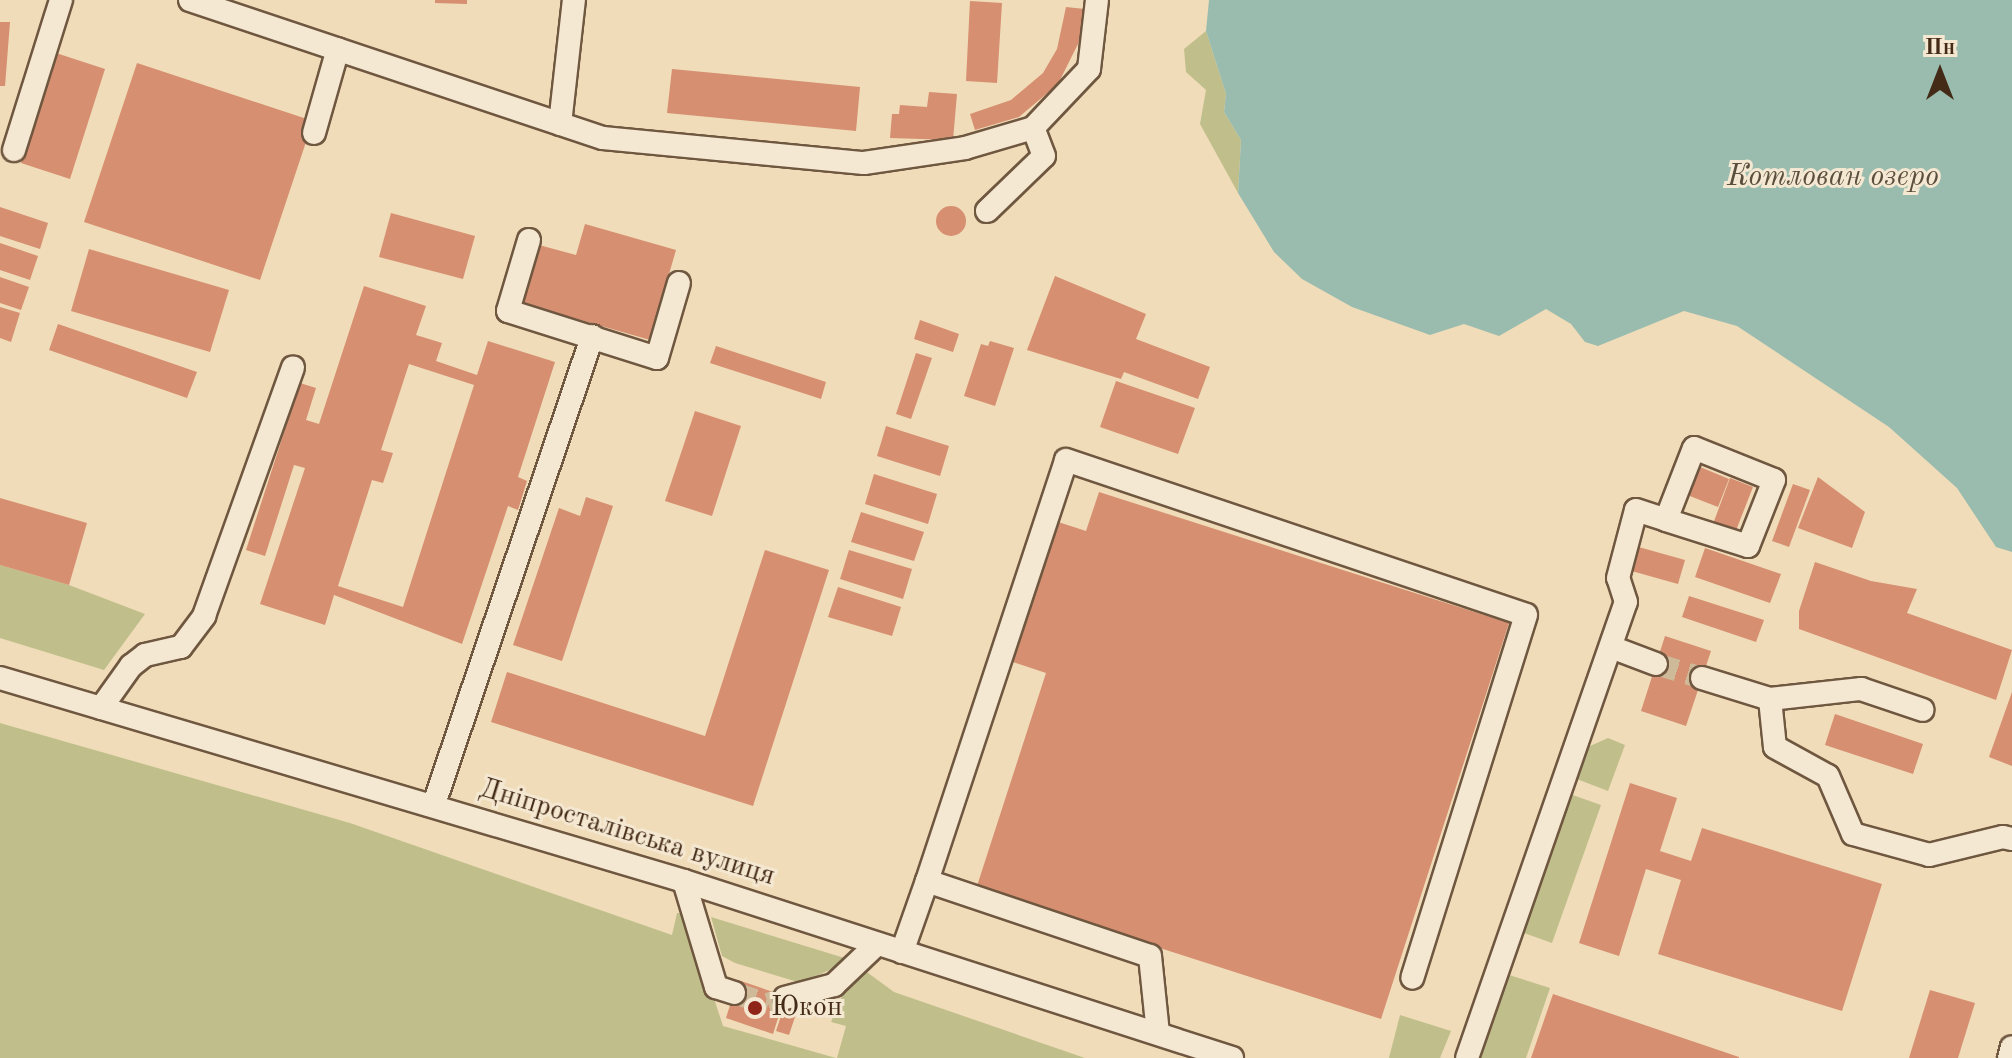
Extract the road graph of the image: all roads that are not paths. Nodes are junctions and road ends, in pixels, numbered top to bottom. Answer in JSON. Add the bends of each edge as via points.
{"nodes":[{"id":1,"x":61,"y":0,"type":"edge"},
{"id":2,"x":190,"y":0,"type":"edge"},
{"id":3,"x":574,"y":0,"type":"edge"},
{"id":4,"x":1097,"y":0,"type":"edge"},
{"id":5,"x":338,"y":49,"type":"junction"},
{"id":6,"x":560,"y":124,"type":"junction"},
{"id":7,"x":1033,"y":128,"type":"junction"},
{"id":8,"x":314,"y":133,"type":"dead end"},
{"id":9,"x":14,"y":150,"type":"dead end"},
{"id":10,"x":987,"y":211,"type":"dead end"},
{"id":11,"x":529,"y":240,"type":"dead end"},
{"id":12,"x":679,"y":283,"type":"dead end"},
{"id":13,"x":592,"y":336,"type":"junction"},
{"id":14,"x":293,"y":367,"type":"dead end"},
{"id":15,"x":1666,"y":520,"type":"junction"},
{"id":16,"x":1611,"y":647,"type":"junction"},
{"id":17,"x":1656,"y":664,"type":"tunnel mouth"},
{"id":18,"x":0,"y":678,"type":"edge"},
{"id":19,"x":1702,"y":678,"type":"tunnel mouth"},
{"id":20,"x":1770,"y":699,"type":"junction"},
{"id":21,"x":101,"y":708,"type":"junction"},
{"id":22,"x":1923,"y":710,"type":"dead end"},
{"id":23,"x":434,"y":804,"type":"junction"},
{"id":24,"x":2012,"y":839,"type":"edge"},
{"id":25,"x":684,"y":881,"type":"junction"},
{"id":26,"x":927,"y":881,"type":"junction"},
{"id":27,"x":877,"y":944,"type":"junction"},
{"id":28,"x":902,"y":952,"type":"junction"},
{"id":29,"x":1412,"y":978,"type":"dead end"},
{"id":30,"x":734,"y":993,"type":"tunnel mouth"},
{"id":31,"x":785,"y":998,"type":"tunnel mouth"},
{"id":32,"x":1158,"y":1033,"type":"junction"},
{"id":33,"x":2012,"y":1047,"type":"edge"},
{"id":34,"x":1232,"y":1058,"type":"edge"},
{"id":35,"x":1467,"y":1058,"type":"edge"},
{"id":36,"x":2009,"y":1058,"type":"edge"}],
"edges":[{"from":1,"to":9,"type":"street"},
{"from":2,"to":5,"type":"street"},
{"from":3,"to":6,"type":"street"},
{"from":4,"to":7,"type":"street","via":[[1089,69]]},
{"from":5,"to":6,"type":"street"},
{"from":5,"to":8,"type":"street"},
{"from":6,"to":7,"type":"street","via":[[603,138],[665,146],[864,163],[965,148]]},
{"from":7,"to":10,"type":"street","via":[[1044,156]]},
{"from":11,"to":13,"type":"street","via":[[508,311]]},
{"from":12,"to":13,"type":"street","via":[[657,358]]},
{"from":13,"to":23,"type":"street"},
{"from":14,"to":21,"type":"street","via":[[204,616],[181,647],[145,655],[131,666]]},
{"from":15,"to":15,"type":"street","via":[[1694,448],[1774,480],[1748,546]]},
{"from":15,"to":16,"type":"street","via":[[1636,510],[1618,578],[1626,602]]},
{"from":16,"to":17,"type":"street"},
{"from":16,"to":35,"type":"street"},
{"from":18,"to":21,"type":"street","name":"Дніпросталівська вулиця"},
{"from":19,"to":20,"type":"street"},
{"from":20,"to":22,"type":"street","via":[[1861,689]]},
{"from":20,"to":24,"type":"street","via":[[1775,747],[1828,776],[1853,834],[1929,855]]},
{"from":21,"to":23,"type":"street","name":"Дніпросталівська вулиця"},
{"from":23,"to":25,"type":"street","name":"Дніпросталівська вулиця"},
{"from":25,"to":27,"type":"street","name":"Дніпросталівська вулиця"},
{"from":25,"to":30,"type":"street","via":[[716,987]]},
{"from":26,"to":28,"type":"street"},
{"from":26,"to":29,"type":"street","via":[[1066,460],[1526,615]]},
{"from":26,"to":32,"type":"street","via":[[1150,956]]},
{"from":27,"to":28,"type":"street","name":"Дніпросталівська вулиця"},
{"from":27,"to":31,"type":"street","via":[[834,985]]},
{"from":28,"to":32,"type":"street","name":"Дніпросталівська вулиця"},
{"from":32,"to":34,"type":"street","name":"Дніпросталівська вулиця"},
{"from":33,"to":36,"type":"street"}]}
